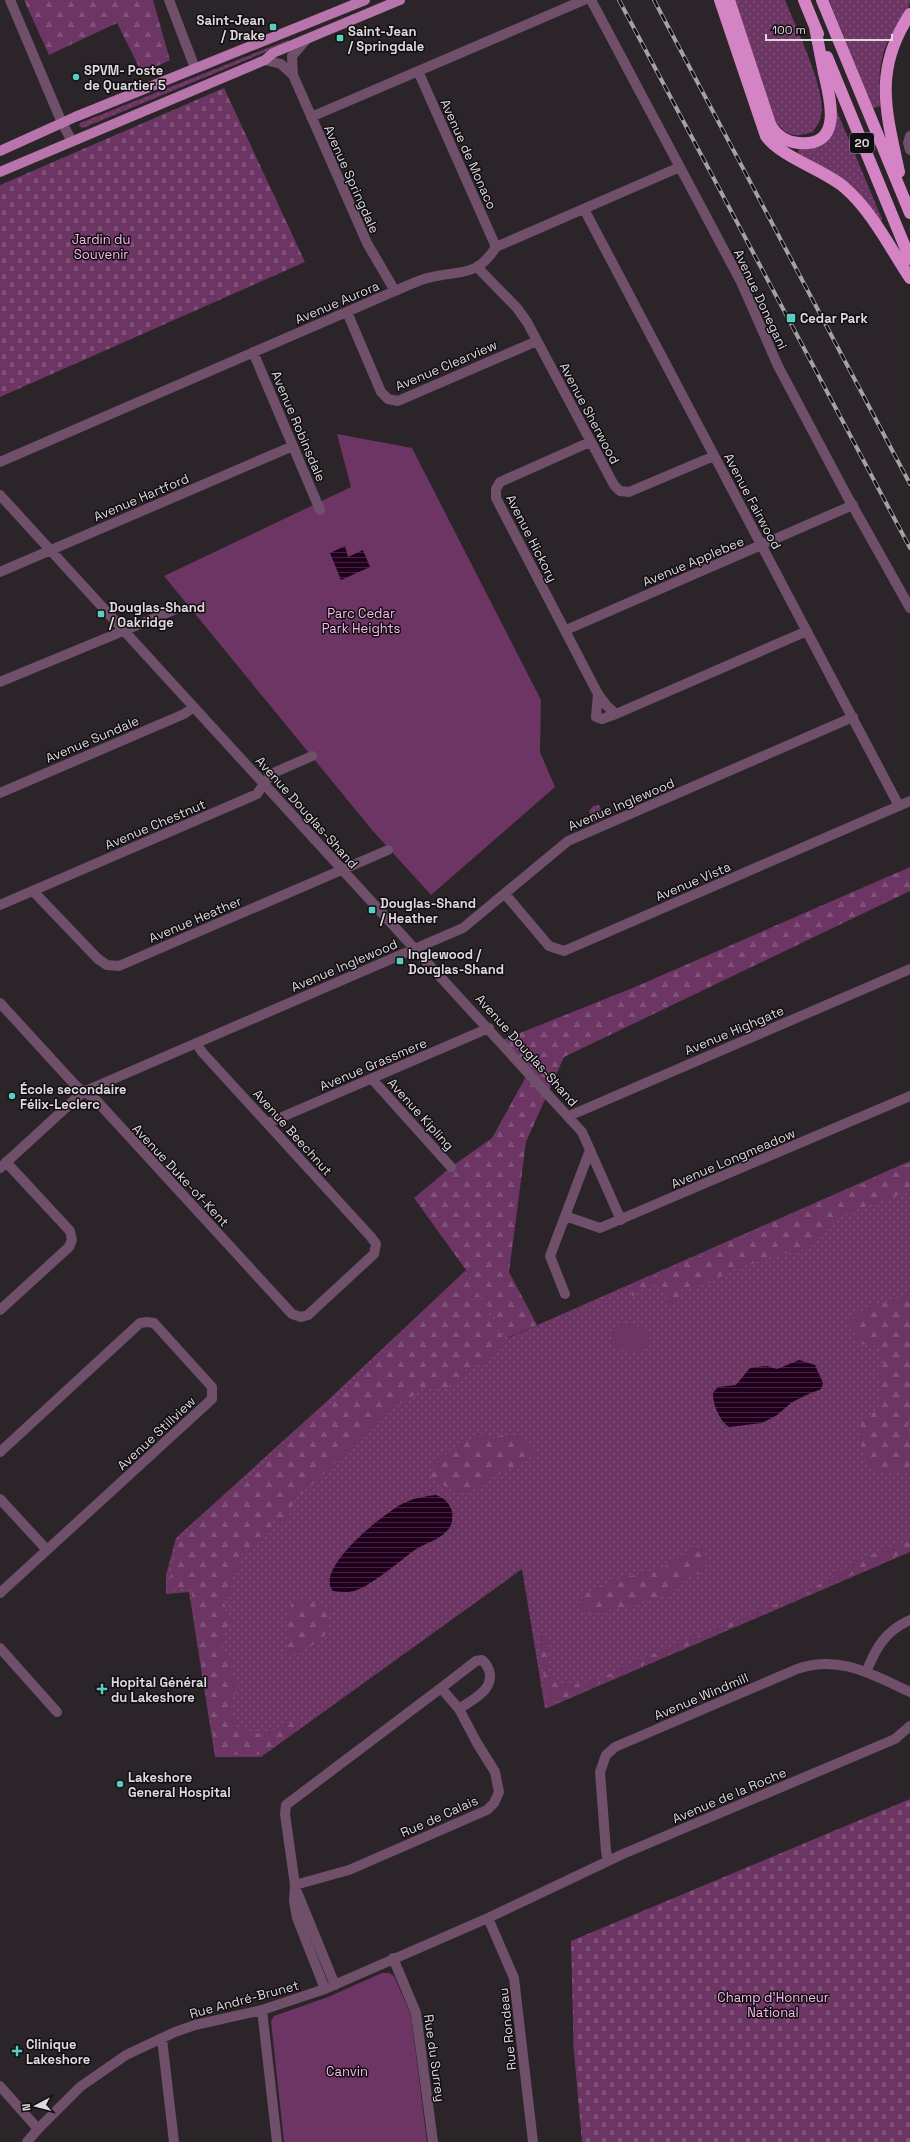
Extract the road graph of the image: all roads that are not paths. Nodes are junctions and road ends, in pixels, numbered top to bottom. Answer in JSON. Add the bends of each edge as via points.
{"nodes":[{"id":1,"x":10,"y":0,"type":"edge"},
{"id":2,"x":169,"y":0,"type":"edge"},
{"id":3,"x":365,"y":0,"type":"edge"},
{"id":4,"x":400,"y":0,"type":"edge"},
{"id":5,"x":584,"y":0,"type":"edge"},
{"id":6,"x":591,"y":0,"type":"edge"},
{"id":7,"x":720,"y":0,"type":"edge"},
{"id":8,"x":729,"y":0,"type":"edge"},
{"id":9,"x":804,"y":0,"type":"edge"},
{"id":10,"x":822,"y":0,"type":"edge"},
{"id":11,"x":910,"y":14,"type":"edge"},
{"id":12,"x":815,"y":28,"type":"junction"},
{"id":13,"x":306,"y":40,"type":"junction"},
{"id":14,"x":265,"y":60,"type":"junction"},
{"id":15,"x":195,"y":68,"type":"junction"},
{"id":16,"x":418,"y":71,"type":"junction"},
{"id":17,"x":293,"y":75,"type":"junction"},
{"id":18,"x":311,"y":117,"type":"junction"},
{"id":19,"x":62,"y":123,"type":"junction"},
{"id":20,"x":909,"y":136,"type":"edge"},
{"id":21,"x":72,"y":141,"type":"junction"},
{"id":22,"x":910,"y":150,"type":"edge"},
{"id":23,"x":0,"y":151,"type":"edge"},
{"id":24,"x":680,"y":167,"type":"junction"},
{"id":25,"x":0,"y":172,"type":"edge"},
{"id":26,"x":904,"y":198,"type":"junction"},
{"id":27,"x":584,"y":209,"type":"junction"},
{"id":28,"x":910,"y":213,"type":"edge"},
{"id":29,"x":496,"y":248,"type":"junction"},
{"id":30,"x":910,"y":259,"type":"edge"},
{"id":31,"x":477,"y":267,"type":"junction"},
{"id":32,"x":910,"y":278,"type":"edge"},
{"id":33,"x":395,"y":291,"type":"junction"},
{"id":34,"x":346,"y":312,"type":"junction"},
{"id":35,"x":537,"y":341,"type":"junction"},
{"id":36,"x":253,"y":352,"type":"junction"},
{"id":37,"x":590,"y":442,"type":"junction"},
{"id":38,"x":292,"y":446,"type":"junction"},
{"id":39,"x":714,"y":456,"type":"junction"},
{"id":40,"x":0,"y":462,"type":"edge"},
{"id":41,"x":0,"y":495,"type":"edge"},
{"id":42,"x":853,"y":505,"type":"junction"},
{"id":43,"x":320,"y":510,"type":"dead end"},
{"id":44,"x":762,"y":545,"type":"junction"},
{"id":45,"x":51,"y":550,"type":"junction"},
{"id":46,"x":0,"y":572,"type":"edge"},
{"id":47,"x":910,"y":608,"type":"edge"},
{"id":48,"x":174,"y":610,"type":"dead end"},
{"id":49,"x":124,"y":630,"type":"junction"},
{"id":50,"x":566,"y":630,"type":"junction"},
{"id":51,"x":807,"y":631,"type":"junction"},
{"id":52,"x":0,"y":682,"type":"edge"},
{"id":53,"x":598,"y":694,"type":"junction"},
{"id":54,"x":194,"y":707,"type":"junction"},
{"id":55,"x":616,"y":714,"type":"junction"},
{"id":56,"x":853,"y":717,"type":"junction"},
{"id":57,"x":312,"y":756,"type":"dead end"},
{"id":58,"x":265,"y":785,"type":"junction"},
{"id":59,"x":0,"y":793,"type":"edge"},
{"id":60,"x":910,"y":801,"type":"edge"},
{"id":61,"x":899,"y":806,"type":"junction"},
{"id":62,"x":388,"y":850,"type":"dead end"},
{"id":63,"x":341,"y":869,"type":"junction"},
{"id":64,"x":33,"y":891,"type":"junction"},
{"id":65,"x":505,"y":894,"type":"junction"},
{"id":66,"x":0,"y":905,"type":"edge"},
{"id":67,"x":416,"y":948,"type":"junction"},
{"id":68,"x":910,"y":969,"type":"edge"},
{"id":69,"x":0,"y":1003,"type":"edge"},
{"id":70,"x":489,"y":1028,"type":"junction"},
{"id":71,"x":196,"y":1043,"type":"junction"},
{"id":72,"x":372,"y":1079,"type":"junction"},
{"id":73,"x":83,"y":1092,"type":"junction"},
{"id":74,"x":910,"y":1096,"type":"edge"},
{"id":75,"x":569,"y":1116,"type":"junction"},
{"id":76,"x":268,"y":1123,"type":"junction"},
{"id":77,"x":590,"y":1150,"type":"junction"},
{"id":78,"x":3,"y":1165,"type":"edge"},
{"id":79,"x":452,"y":1167,"type":"dead end"},
{"id":80,"x":565,"y":1216,"type":"junction"},
{"id":81,"x":621,"y":1220,"type":"junction"},
{"id":82,"x":371,"y":1237,"type":"joint"},
{"id":83,"x":565,"y":1294,"type":"dead end"},
{"id":84,"x":0,"y":1310,"type":"edge"},
{"id":85,"x":0,"y":1452,"type":"edge"},
{"id":86,"x":0,"y":1498,"type":"edge"},
{"id":87,"x":47,"y":1550,"type":"junction"},
{"id":88,"x":0,"y":1593,"type":"edge"},
{"id":89,"x":910,"y":1620,"type":"edge"},
{"id":90,"x":0,"y":1648,"type":"edge"},
{"id":91,"x":866,"y":1672,"type":"junction"},
{"id":92,"x":441,"y":1688,"type":"junction"},
{"id":93,"x":910,"y":1692,"type":"edge"},
{"id":94,"x":459,"y":1709,"type":"junction"},
{"id":95,"x":57,"y":1712,"type":"dead end"},
{"id":96,"x":910,"y":1726,"type":"edge"},
{"id":97,"x":608,"y":1861,"type":"junction"},
{"id":98,"x":295,"y":1885,"type":"junction"},
{"id":99,"x":557,"y":1886,"type":"joint"},
{"id":100,"x":488,"y":1918,"type":"junction"},
{"id":101,"x":393,"y":1958,"type":"junction"},
{"id":102,"x":335,"y":1985,"type":"junction"},
{"id":103,"x":325,"y":1989,"type":"junction"},
{"id":104,"x":262,"y":2010,"type":"junction"},
{"id":105,"x":162,"y":2038,"type":"junction"},
{"id":106,"x":0,"y":2086,"type":"edge"},
{"id":107,"x":38,"y":2129,"type":"junction"},
{"id":108,"x":27,"y":2142,"type":"edge"},
{"id":109,"x":174,"y":2142,"type":"edge"},
{"id":110,"x":278,"y":2142,"type":"edge"},
{"id":111,"x":433,"y":2142,"type":"edge"},
{"id":112,"x":532,"y":2142,"type":"edge"}],
"edges":[{"from":1,"to":19,"type":"street"},
{"from":2,"to":15,"type":"street"},
{"from":3,"to":15,"type":"main road"},
{"from":4,"to":13,"type":"main road"},
{"from":5,"to":16,"type":"street"},
{"from":6,"to":24,"type":"street","name":"Avenue Donegani"},
{"from":7,"to":32,"type":"highway","via":[[766,136],[777,147],[831,177],[850,193],[870,217]]},
{"from":8,"to":12,"type":"highway","via":[[770,124],[779,135],[793,142],[808,143],[819,138],[827,131],[831,120],[831,104]]},
{"from":9,"to":12,"type":"highway","number":"20"},
{"from":10,"to":26,"type":"highway","number":"20"},
{"from":11,"to":26,"type":"highway","via":[[893,46],[885,81],[888,121]]},
{"from":12,"to":30,"type":"highway","number":"20"},
{"from":13,"to":14,"type":"main road","via":[[274,53]]},
{"from":13,"to":17,"type":"street","via":[[292,56]]},
{"from":14,"to":17,"type":"street","via":[[281,64]]},
{"from":14,"to":21,"type":"main road"},
{"from":15,"to":19,"type":"main road"},
{"from":16,"to":18,"type":"street"},
{"from":16,"to":29,"type":"street","name":"Avenue de Monaco"},
{"from":17,"to":18,"type":"street","name":"Avenue Springdale"},
{"from":18,"to":33,"type":"street","name":"Avenue Springdale","via":[[366,243]]},
{"from":19,"to":21,"type":"street"},
{"from":19,"to":23,"type":"main road"},
{"from":20,"to":22,"type":"street"},
{"from":21,"to":25,"type":"main road"},
{"from":24,"to":27,"type":"street","name":"Avenue Aurora"},
{"from":24,"to":42,"type":"street","name":"Avenue Donegani","via":[[744,289],[778,366]]},
{"from":26,"to":28,"type":"highway","number":"20"},
{"from":27,"to":29,"type":"street","name":"Avenue Aurora"},
{"from":27,"to":39,"type":"street","name":"Avenue Fairwood"},
{"from":29,"to":31,"type":"street","name":"Avenue Aurora"},
{"from":31,"to":33,"type":"street","name":"Avenue Aurora","via":[[466,273],[431,277]]},
{"from":31,"to":35,"type":"street","name":"Avenue Sherwood","via":[[517,308]]},
{"from":33,"to":34,"type":"street","name":"Avenue Aurora"},
{"from":34,"to":35,"type":"street","name":"Avenue Clearview","via":[[380,392],[388,399],[398,401]]},
{"from":34,"to":36,"type":"street","name":"Avenue Aurora"},
{"from":35,"to":37,"type":"street","name":"Avenue Sherwood"},
{"from":36,"to":38,"type":"street","name":"Avenue Robinsdale"},
{"from":36,"to":40,"type":"street","name":"Avenue Aurora"},
{"from":37,"to":39,"type":"street","name":"Avenue Sherwood","via":[[620,491],[629,492]]},
{"from":37,"to":50,"type":"street","name":"Avenue Hickory","via":[[500,482],[496,489],[496,498]]},
{"from":38,"to":43,"type":"street","name":"Avenue Robinsdale"},
{"from":38,"to":45,"type":"street","name":"Avenue Hartford"},
{"from":39,"to":44,"type":"street","name":"Avenue Fairwood"},
{"from":41,"to":45,"type":"street","name":"Avenue Douglas-Shand"},
{"from":42,"to":44,"type":"street","name":"Avenue Applebee"},
{"from":42,"to":47,"type":"street","name":"Avenue Donegani"},
{"from":44,"to":50,"type":"street","name":"Avenue Applebee"},
{"from":44,"to":51,"type":"street","name":"Avenue Fairwood"},
{"from":45,"to":46,"type":"street","name":"Avenue Hartford"},
{"from":45,"to":49,"type":"street","name":"Avenue Douglas-Shand"},
{"from":48,"to":49,"type":"street"},
{"from":49,"to":52,"type":"street"},
{"from":49,"to":54,"type":"street","name":"Avenue Douglas-Shand"},
{"from":50,"to":53,"type":"street","name":"Avenue Hickory"},
{"from":51,"to":55,"type":"street"},
{"from":51,"to":56,"type":"street","name":"Avenue Fairwood"},
{"from":53,"to":55,"type":"street","name":"Avenue Hickory"},
{"from":53,"to":55,"type":"street","via":[[596,718],[602,719]]},
{"from":54,"to":58,"type":"street","name":"Avenue Douglas-Shand"},
{"from":54,"to":59,"type":"street","name":"Avenue Sundale","via":[[184,714]]},
{"from":56,"to":61,"type":"street","name":"Avenue Fairwood"},
{"from":56,"to":65,"type":"street","name":"Avenue Inglewood","via":[[568,841]]},
{"from":57,"to":58,"type":"street","name":"Avenue Chestnut","via":[[271,774]]},
{"from":58,"to":63,"type":"street","name":"Avenue Douglas-Shand"},
{"from":58,"to":64,"type":"street","name":"Avenue Chestnut","via":[[257,794]]},
{"from":60,"to":61,"type":"street","name":"Avenue Vista"},
{"from":61,"to":65,"type":"street","name":"Avenue Vista","via":[[564,951],[549,946]]},
{"from":62,"to":63,"type":"street","name":"Avenue Heather"},
{"from":63,"to":64,"type":"street","name":"Avenue Heather","via":[[119,966],[98,959]]},
{"from":63,"to":67,"type":"street","name":"Avenue Douglas-Shand"},
{"from":64,"to":66,"type":"street","name":"Avenue Chestnut"},
{"from":65,"to":67,"type":"street","name":"Avenue Inglewood","via":[[463,928]]},
{"from":67,"to":70,"type":"street","name":"Avenue Douglas-Shand"},
{"from":67,"to":71,"type":"street","name":"Avenue Inglewood"},
{"from":68,"to":75,"type":"street","name":"Avenue Highgate"},
{"from":69,"to":73,"type":"street","name":"Avenue Duke-of-Kent"},
{"from":70,"to":72,"type":"street","name":"Avenue Grassmere"},
{"from":70,"to":75,"type":"street","name":"Avenue Douglas-Shand"},
{"from":71,"to":73,"type":"street","name":"Avenue Inglewood"},
{"from":71,"to":76,"type":"street","name":"Avenue Beechnut"},
{"from":72,"to":76,"type":"street","name":"Avenue Grassmere"},
{"from":72,"to":79,"type":"street","name":"Avenue Kipling"},
{"from":73,"to":78,"type":"street","name":"Avenue Inglewood"},
{"from":73,"to":82,"type":"street","name":"Avenue Duke-of-Kent","via":[[94,1098],[292,1314],[301,1317],[308,1315],[374,1254],[376,1244]]},
{"from":74,"to":81,"type":"street","name":"Avenue Longmeadow"},
{"from":75,"to":77,"type":"street","name":"Avenue Douglas-Shand","via":[[582,1132]]},
{"from":76,"to":82,"type":"street","name":"Avenue Beechnut"},
{"from":77,"to":80,"type":"street"},
{"from":77,"to":81,"type":"street","name":"Avenue Douglas-Shand"},
{"from":78,"to":84,"type":"street","via":[[70,1231],[72,1240],[69,1247]]},
{"from":80,"to":81,"type":"street","name":"Avenue Longmeadow","via":[[600,1228]]},
{"from":80,"to":83,"type":"street","via":[[550,1256]]},
{"from":85,"to":87,"type":"street","name":"Avenue Stillview","via":[[140,1324],[154,1323],[212,1386],[212,1399]]},
{"from":86,"to":87,"type":"street"},
{"from":87,"to":88,"type":"street","name":"Avenue Stillview"},
{"from":89,"to":91,"type":"street","via":[[883,1638]]},
{"from":90,"to":95,"type":"street"},
{"from":91,"to":93,"type":"street","name":"Avenue Windmill"},
{"from":91,"to":97,"type":"street","name":"Avenue Windmill","via":[[850,1665],[834,1663],[805,1666],[610,1750],[603,1760],[600,1772]]},
{"from":92,"to":94,"type":"street","name":"Rue de Calais"},
{"from":92,"to":94,"type":"street","via":[[476,1661],[482,1660],[486,1663],[490,1684],[485,1691]]},
{"from":92,"to":98,"type":"street","via":[[286,1805]]},
{"from":94,"to":98,"type":"street","name":"Rue de Calais","via":[[496,1772],[499,1792],[494,1803],[487,1810],[349,1870]]},
{"from":96,"to":97,"type":"street","name":"Avenue de la Roche","via":[[895,1739]]},
{"from":97,"to":99,"type":"street","name":"Avenue de la Roche"},
{"from":98,"to":102,"type":"street"},
{"from":98,"to":103,"type":"street","via":[[297,1918]]},
{"from":99,"to":100,"type":"street","name":"Rue André-Brunet"},
{"from":100,"to":101,"type":"street","name":"Rue André-Brunet"},
{"from":100,"to":112,"type":"street","name":"Rue Rondeau","via":[[514,1978]]},
{"from":101,"to":102,"type":"street","name":"Rue André-Brunet"},
{"from":101,"to":111,"type":"street","name":"Rue du Surrey","via":[[416,2013]]},
{"from":102,"to":103,"type":"street","name":"Rue André-Brunet"},
{"from":103,"to":104,"type":"street","name":"Rue André-Brunet"},
{"from":104,"to":105,"type":"street","name":"Rue André-Brunet","via":[[195,2025]]},
{"from":104,"to":110,"type":"street"},
{"from":105,"to":107,"type":"street","name":"Rue André-Brunet","via":[[126,2055],[80,2087]]},
{"from":105,"to":109,"type":"street"},
{"from":106,"to":107,"type":"street"},
{"from":107,"to":108,"type":"street","name":"Rue André-Brunet"}]}
